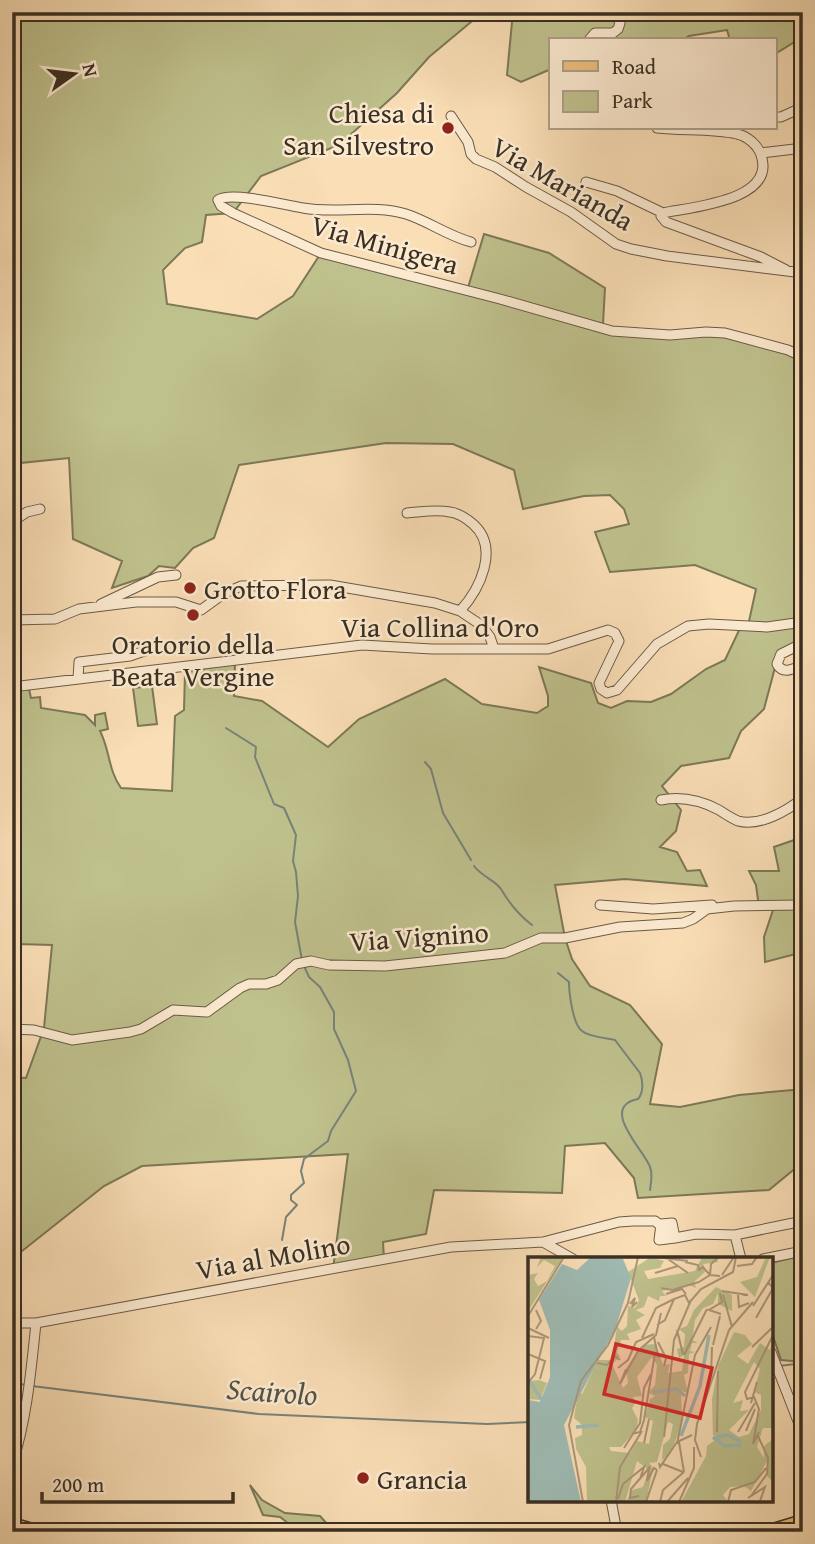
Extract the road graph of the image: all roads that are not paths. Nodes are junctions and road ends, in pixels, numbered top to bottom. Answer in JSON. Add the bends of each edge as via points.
{"nodes":[{"id":1,"x":610,"y":12,"type":"edge"},
{"id":2,"x":591,"y":38,"type":"edge"},
{"id":3,"x":803,"y":107,"type":"edge"},
{"id":4,"x":451,"y":116,"type":"dead end"},
{"id":5,"x":776,"y":117,"type":"edge"},
{"id":6,"x":684,"y":130,"type":"edge"},
{"id":7,"x":803,"y":148,"type":"edge"},
{"id":8,"x":761,"y":153,"type":"junction"},
{"id":9,"x":586,"y":182,"type":"dead end"},
{"id":10,"x":663,"y":213,"type":"junction"},
{"id":11,"x":471,"y":242,"type":"dead end"},
{"id":12,"x":787,"y":271,"type":"junction"},
{"id":13,"x":803,"y":273,"type":"edge"},
{"id":14,"x":803,"y":357,"type":"edge"},
{"id":15,"x":40,"y":509,"type":"dead end"},
{"id":16,"x":407,"y":513,"type":"dead end"},
{"id":17,"x":12,"y":522,"type":"edge"},
{"id":18,"x":176,"y":575,"type":"dead end"},
{"id":19,"x":100,"y":605,"type":"junction"},
{"id":20,"x":460,"y":611,"type":"junction"},
{"id":21,"x":12,"y":620,"type":"edge"},
{"id":22,"x":803,"y":622,"type":"edge"},
{"id":23,"x":803,"y":643,"type":"edge"},
{"id":24,"x":150,"y":649,"type":"dead end"},
{"id":25,"x":494,"y":649,"type":"junction"},
{"id":26,"x":803,"y":665,"type":"edge"},
{"id":27,"x":78,"y":678,"type":"junction"},
{"id":28,"x":12,"y":687,"type":"edge"},
{"id":29,"x":803,"y":798,"type":"edge"},
{"id":30,"x":661,"y":800,"type":"dead end"},
{"id":31,"x":600,"y":905,"type":"dead end"},
{"id":32,"x":803,"y":905,"type":"edge"},
{"id":33,"x":734,"y":906,"type":"junction"},
{"id":34,"x":12,"y":1029,"type":"edge"},
{"id":35,"x":803,"y":1221,"type":"edge"},
{"id":36,"x":735,"y":1235,"type":"junction"},
{"id":37,"x":543,"y":1242,"type":"junction"},
{"id":38,"x":803,"y":1251,"type":"edge"},
{"id":39,"x":569,"y":1257,"type":"edge"},
{"id":40,"x":740,"y":1257,"type":"edge"},
{"id":41,"x":773,"y":1257,"type":"edge"},
{"id":42,"x":12,"y":1323,"type":"edge"},
{"id":43,"x":36,"y":1323,"type":"junction"},
{"id":44,"x":773,"y":1357,"type":"edge"},
{"id":45,"x":803,"y":1434,"type":"edge"},
{"id":46,"x":12,"y":1465,"type":"edge"},
{"id":47,"x":611,"y":1502,"type":"edge"},
{"id":48,"x":803,"y":1520,"type":"edge"},
{"id":49,"x":12,"y":1524,"type":"edge"},
{"id":50,"x":42,"y":1532,"type":"edge"},
{"id":51,"x":617,"y":1532,"type":"edge"},
{"id":52,"x":763,"y":1532,"type":"edge"}],
"edges":[{"from":1,"to":2,"type":"street","via":[[620,23],[618,29]]},
{"from":3,"to":5,"type":"street"},
{"from":4,"to":12,"type":"street","name":"Via Marianda","via":[[476,159],[624,247]]},
{"from":6,"to":8,"type":"street","via":[[739,134]]},
{"from":7,"to":8,"type":"street"},
{"from":8,"to":10,"type":"street","via":[[761,173],[747,192]]},
{"from":9,"to":10,"type":"street"},
{"from":10,"to":12,"type":"street","via":[[666,222]]},
{"from":11,"to":14,"type":"street","name":"Via Minigera","via":[[405,214],[310,209],[254,199],[218,200],[233,213],[310,249],[374,268],[623,333],[725,333]]},
{"from":12,"to":13,"type":"street","name":"Via Marianda"},
{"from":15,"to":17,"type":"street"},
{"from":16,"to":20,"type":"street","via":[[452,512],[464,516],[482,534],[487,548],[484,569]]},
{"from":18,"to":19,"type":"street","via":[[158,577]]},
{"from":19,"to":20,"type":"street","via":[[170,601],[201,610],[237,587],[330,584]]},
{"from":19,"to":21,"type":"street","via":[[55,619]]},
{"from":20,"to":25,"type":"street","via":[[481,625]]},
{"from":22,"to":25,"type":"street","name":"Via Collina d'Oro","via":[[767,627],[688,626],[657,644],[612,692],[603,692],[599,683],[617,646],[612,631],[562,647]]},
{"from":23,"to":26,"type":"street","via":[[777,660],[778,667],[787,671]]},
{"from":24,"to":27,"type":"street","via":[[79,662]]},
{"from":25,"to":27,"type":"street","name":"Via Collina d'Oro","via":[[362,645]]},
{"from":27,"to":28,"type":"street","name":"Via Collina d'Oro"},
{"from":29,"to":30,"type":"street","via":[[766,819],[751,822],[736,820],[701,802],[676,797]]},
{"from":31,"to":33,"type":"street","via":[[653,909]]},
{"from":32,"to":33,"type":"street","name":"Via Vignino"},
{"from":33,"to":34,"type":"street","name":"Via Vignino","via":[[707,909],[683,923],[541,938],[505,953],[385,966],[299,963],[278,980],[240,988],[213,1009],[173,1010],[130,1032],[72,1041]]},
{"from":35,"to":36,"type":"street"},
{"from":36,"to":37,"type":"street","name":"Via al Molino","via":[[675,1238],[658,1224],[619,1222]]},
{"from":36,"to":40,"type":"street"},
{"from":37,"to":39,"type":"street"},
{"from":37,"to":43,"type":"street","name":"Via al Molino","via":[[452,1247]]},
{"from":38,"to":41,"type":"street"},
{"from":42,"to":43,"type":"street","name":"Via al Molino"},
{"from":43,"to":46,"type":"street"},
{"from":44,"to":45,"type":"street"},
{"from":47,"to":51,"type":"street"},
{"from":48,"to":52,"type":"main road"},
{"from":49,"to":50,"type":"main road"}]}
